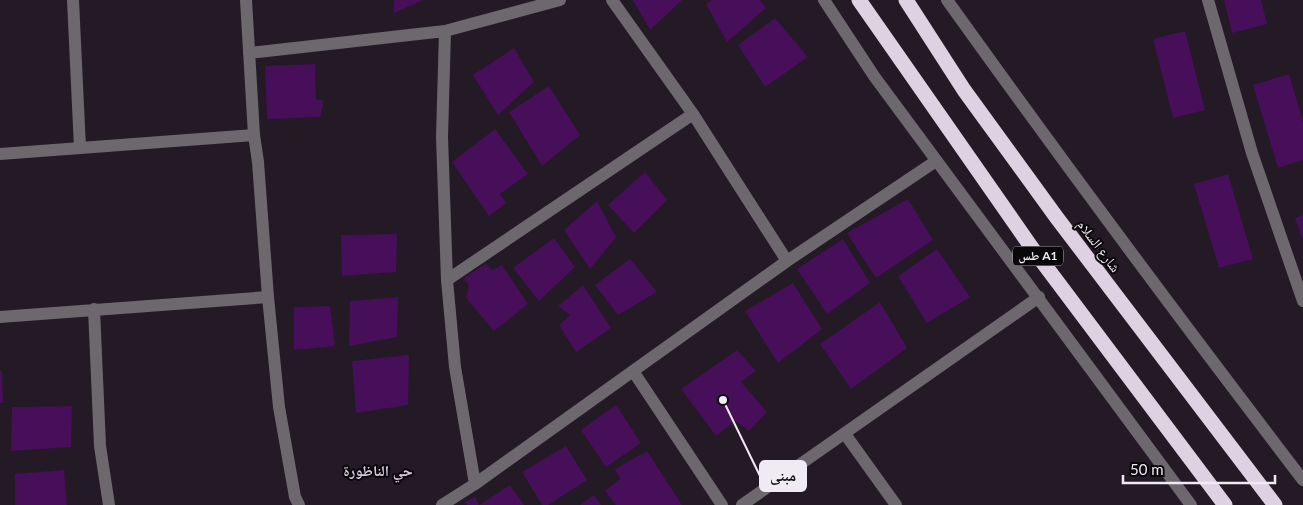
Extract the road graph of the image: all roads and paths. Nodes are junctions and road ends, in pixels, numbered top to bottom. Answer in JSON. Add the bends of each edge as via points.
{"nodes":[{"id":1,"x":73,"y":0,"type":"edge"},
{"id":2,"x":246,"y":0,"type":"edge"},
{"id":3,"x":560,"y":0,"type":"edge"},
{"id":4,"x":612,"y":0,"type":"edge"},
{"id":5,"x":824,"y":0,"type":"edge"},
{"id":6,"x":860,"y":0,"type":"edge"},
{"id":7,"x":906,"y":0,"type":"edge"},
{"id":8,"x":947,"y":0,"type":"edge"},
{"id":9,"x":1208,"y":0,"type":"edge"},
{"id":10,"x":445,"y":31,"type":"junction"},
{"id":11,"x":249,"y":53,"type":"junction"},
{"id":12,"x":693,"y":114,"type":"junction"},
{"id":13,"x":254,"y":135,"type":"junction"},
{"id":14,"x":80,"y":148,"type":"junction"},
{"id":15,"x":0,"y":154,"type":"edge"},
{"id":16,"x":936,"y":161,"type":"junction"},
{"id":17,"x":787,"y":261,"type":"junction"},
{"id":18,"x":447,"y":280,"type":"junction"},
{"id":19,"x":268,"y":297,"type":"junction"},
{"id":20,"x":1039,"y":297,"type":"junction"},
{"id":21,"x":1303,"y":301,"type":"edge"},
{"id":22,"x":94,"y":309,"type":"junction"},
{"id":23,"x":0,"y":317,"type":"edge"},
{"id":24,"x":633,"y":371,"type":"junction"},
{"id":25,"x":845,"y":434,"type":"junction"},
{"id":26,"x":1303,"y":480,"type":"edge"},
{"id":27,"x":475,"y":484,"type":"junction"},
{"id":28,"x":109,"y":505,"type":"edge"},
{"id":29,"x":299,"y":505,"type":"edge"},
{"id":30,"x":442,"y":505,"type":"edge"},
{"id":31,"x":722,"y":505,"type":"edge"},
{"id":32,"x":742,"y":505,"type":"edge"},
{"id":33,"x":896,"y":505,"type":"edge"},
{"id":34,"x":1191,"y":505,"type":"edge"},
{"id":35,"x":1225,"y":505,"type":"edge"},
{"id":36,"x":1275,"y":505,"type":"edge"}],
"edges":[{"from":1,"to":14,"type":"street"},
{"from":2,"to":11,"type":"street"},
{"from":3,"to":10,"type":"street"},
{"from":4,"to":12,"type":"street"},
{"from":5,"to":16,"type":"street"},
{"from":6,"to":35,"type":"highway","number":"طس A1","via":[[1032,248]]},
{"from":7,"to":36,"type":"highway","name":"شارع السلام","via":[[964,90]]},
{"from":8,"to":26,"type":"street","via":[[1175,312]]},
{"from":9,"to":21,"type":"street","via":[[1252,153]]},
{"from":10,"to":11,"type":"street"},
{"from":10,"to":18,"type":"street","via":[[442,138]]},
{"from":11,"to":13,"type":"street"},
{"from":12,"to":17,"type":"street"},
{"from":12,"to":18,"type":"street"},
{"from":13,"to":14,"type":"street"},
{"from":13,"to":19,"type":"street"},
{"from":14,"to":15,"type":"street"},
{"from":16,"to":17,"type":"street"},
{"from":16,"to":20,"type":"street"},
{"from":17,"to":24,"type":"street"},
{"from":18,"to":27,"type":"street","via":[[455,367]]},
{"from":19,"to":22,"type":"street"},
{"from":19,"to":29,"type":"street","via":[[279,406]]},
{"from":20,"to":25,"type":"street"},
{"from":20,"to":34,"type":"street"},
{"from":22,"to":23,"type":"street"},
{"from":22,"to":28,"type":"street","via":[[100,446]]},
{"from":24,"to":27,"type":"street"},
{"from":24,"to":31,"type":"street"},
{"from":25,"to":32,"type":"street"},
{"from":25,"to":33,"type":"street"},
{"from":27,"to":30,"type":"street"}]}
